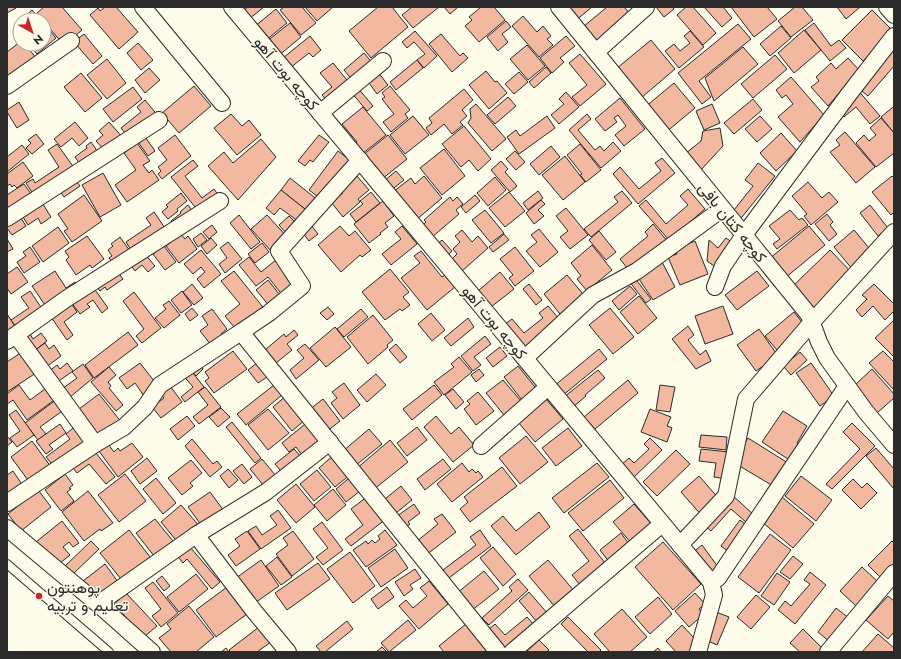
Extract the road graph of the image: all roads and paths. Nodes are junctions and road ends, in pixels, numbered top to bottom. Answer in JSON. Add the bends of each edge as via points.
{"nodes":[{"id":1,"x":142,"y":7,"type":"edge"},
{"id":2,"x":232,"y":7,"type":"edge"},
{"id":3,"x":559,"y":7,"type":"edge"},
{"id":4,"x":646,"y":7,"type":"edge"},
{"id":5,"x":887,"y":7,"type":"edge"},
{"id":6,"x":894,"y":15,"type":"edge"},
{"id":7,"x":894,"y":36,"type":"edge"},
{"id":8,"x":71,"y":41,"type":"dead end"},
{"id":9,"x":596,"y":52,"type":"junction"},
{"id":10,"x":383,"y":61,"type":"dead end"},
{"id":11,"x":7,"y":86,"type":"edge"},
{"id":12,"x":222,"y":103,"type":"dead end"},
{"id":13,"x":320,"y":113,"type":"junction"},
{"id":14,"x":159,"y":120,"type":"dead end"},
{"id":15,"x":360,"y":160,"type":"junction"},
{"id":16,"x":220,"y":201,"type":"dead end"},
{"id":17,"x":722,"y":209,"type":"junction"},
{"id":18,"x":7,"y":218,"type":"edge"},
{"id":19,"x":744,"y":234,"type":"junction"},
{"id":20,"x":893,"y":236,"type":"edge"},
{"id":21,"x":715,"y":287,"type":"dead end"},
{"id":22,"x":812,"y":322,"type":"junction"},
{"id":23,"x":241,"y":332,"type":"junction"},
{"id":24,"x":12,"y":338,"type":"edge"},
{"id":25,"x":525,"y":358,"type":"junction"},
{"id":26,"x":847,"y":386,"type":"junction"},
{"id":27,"x":548,"y":387,"type":"junction"},
{"id":28,"x":330,"y":442,"type":"junction"},
{"id":29,"x":95,"y":444,"type":"junction"},
{"id":30,"x":894,"y":445,"type":"edge"},
{"id":31,"x":481,"y":446,"type":"dead end"},
{"id":32,"x":7,"y":503,"type":"edge"},
{"id":33,"x":662,"y":524,"type":"junction"},
{"id":34,"x":7,"y":528,"type":"edge"},
{"id":35,"x":196,"y":535,"type":"junction"},
{"id":36,"x":680,"y":545,"type":"junction"},
{"id":37,"x":7,"y":564,"type":"edge"},
{"id":38,"x":894,"y":573,"type":"edge"},
{"id":39,"x":710,"y":582,"type":"junction"},
{"id":40,"x":98,"y":604,"type":"junction"},
{"id":41,"x":109,"y":652,"type":"edge"},
{"id":42,"x":152,"y":652,"type":"edge"},
{"id":43,"x":288,"y":652,"type":"edge"},
{"id":44,"x":498,"y":652,"type":"edge"},
{"id":45,"x":512,"y":652,"type":"edge"},
{"id":46,"x":698,"y":652,"type":"edge"},
{"id":47,"x":828,"y":652,"type":"edge"}],
"edges":[{"from":1,"to":12,"type":"street"},
{"from":2,"to":13,"type":"street","name":"کوچه بوت آهو"},
{"from":3,"to":9,"type":"street","name":"کوچه کتان بافی"},
{"from":4,"to":9,"type":"street"},
{"from":5,"to":6,"type":"street"},
{"from":7,"to":19,"type":"street"},
{"from":8,"to":11,"type":"street"},
{"from":9,"to":17,"type":"street","name":"کوچه کتان بافی"},
{"from":10,"to":13,"type":"street"},
{"from":13,"to":15,"type":"street","name":"کوچه بوت آهو"},
{"from":14,"to":18,"type":"street"},
{"from":15,"to":23,"type":"street","via":[[279,252],[302,286]]},
{"from":15,"to":25,"type":"street","name":"کوچه بوت آهو"},
{"from":16,"to":24,"type":"street","via":[[66,299]]},
{"from":17,"to":19,"type":"street","name":"کوچه کتان بافی"},
{"from":17,"to":25,"type":"street","via":[[637,271],[593,295]]},
{"from":19,"to":21,"type":"street","via":[[723,266]]},
{"from":19,"to":22,"type":"street","name":"کوچه کتان بافی"},
{"from":20,"to":22,"type":"street"},
{"from":22,"to":26,"type":"street","name":"کوچه کتان بافی","via":[[827,358]]},
{"from":22,"to":36,"type":"street","via":[[746,398],[726,496]]},
{"from":23,"to":28,"type":"street"},
{"from":23,"to":29,"type":"street","via":[[160,385],[144,407],[124,427]]},
{"from":24,"to":29,"type":"street"},
{"from":25,"to":27,"type":"street","name":"کوچه بوت آهو"},
{"from":26,"to":30,"type":"street","name":"کوچه کتان بافی"},
{"from":26,"to":39,"type":"street","via":[[718,578]]},
{"from":27,"to":31,"type":"street"},
{"from":27,"to":33,"type":"street","name":"کوچه بوت آهو"},
{"from":28,"to":35,"type":"street","via":[[266,492]]},
{"from":28,"to":44,"type":"street"},
{"from":29,"to":32,"type":"street"},
{"from":33,"to":36,"type":"street","name":"کوچه بوت آهو"},
{"from":33,"to":45,"type":"street"},
{"from":34,"to":40,"type":"street"},
{"from":35,"to":40,"type":"street"},
{"from":35,"to":43,"type":"street"},
{"from":36,"to":39,"type":"street","name":"کوچه بوت آهو"},
{"from":37,"to":41,"type":"lane"},
{"from":38,"to":47,"type":"street"},
{"from":39,"to":46,"type":"street","via":[[714,595]]},
{"from":40,"to":42,"type":"street"}]}
